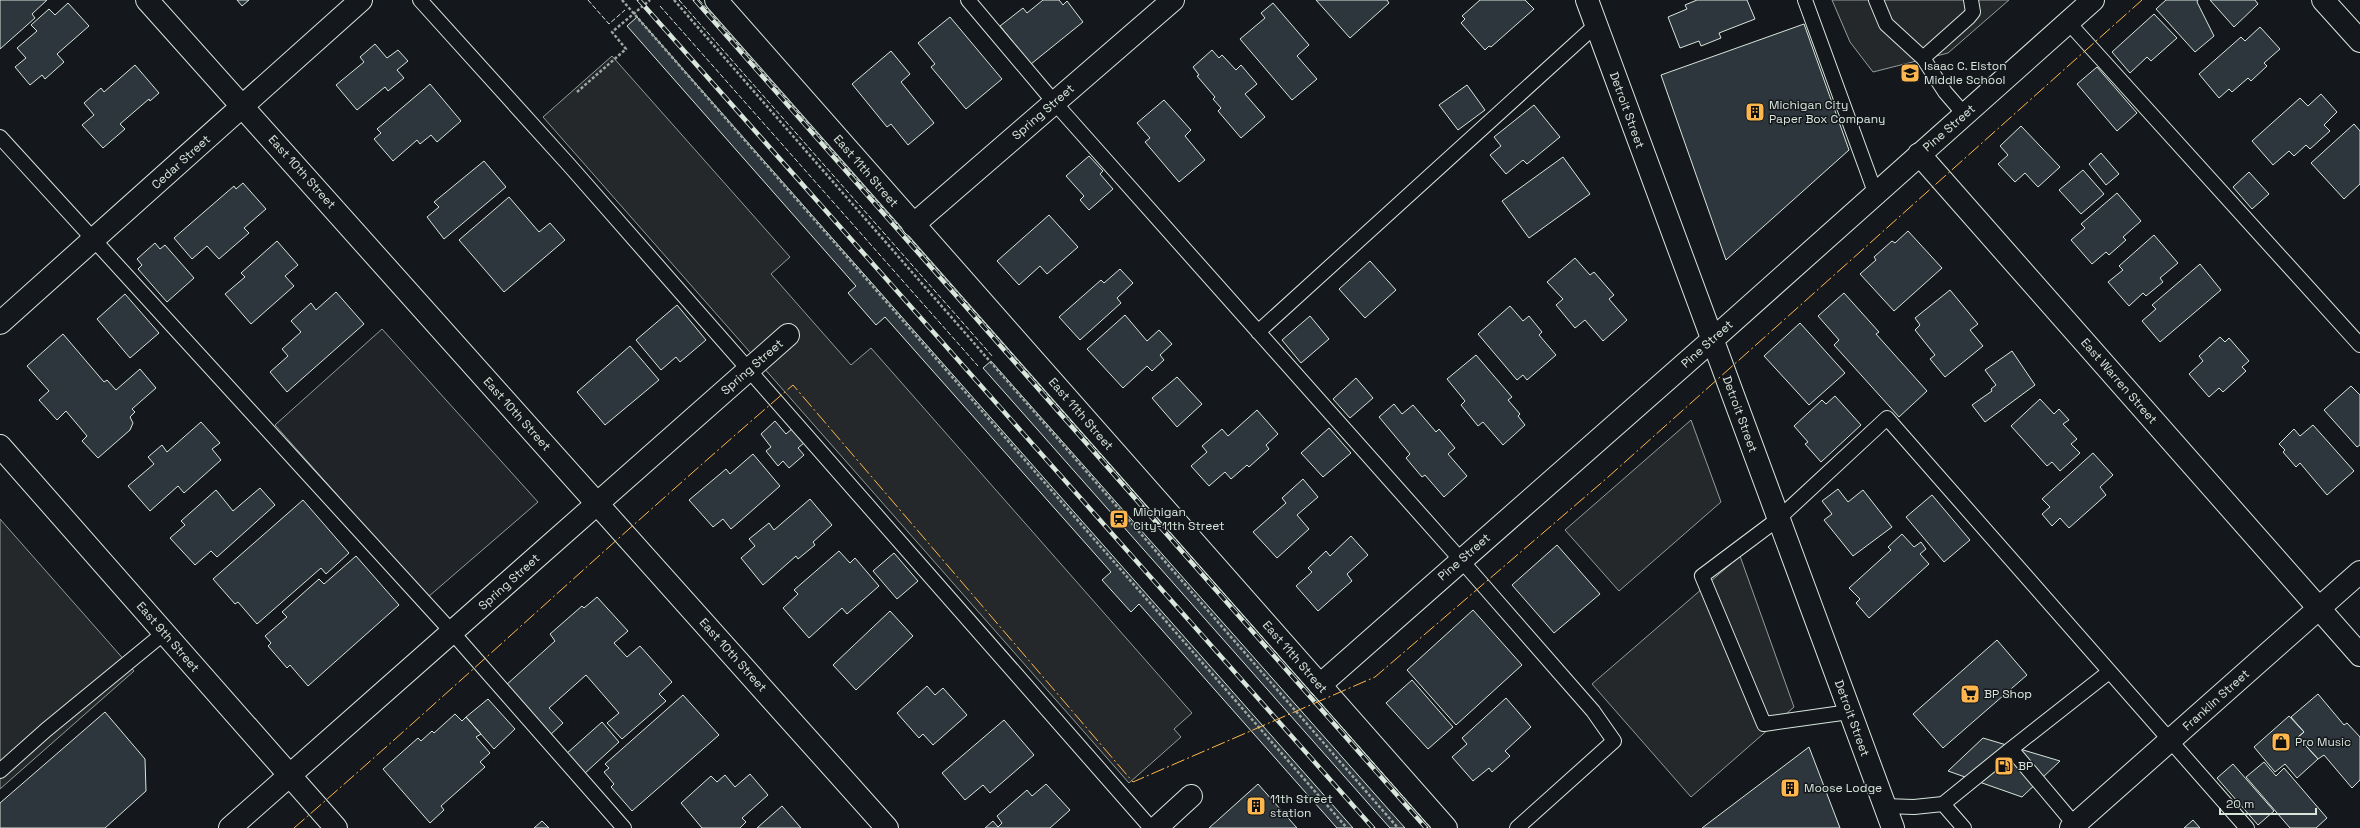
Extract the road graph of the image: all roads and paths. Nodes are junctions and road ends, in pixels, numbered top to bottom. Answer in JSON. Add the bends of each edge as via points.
{"nodes":[{"id":1,"x":147,"y":0,"type":"edge"},
{"id":2,"x":361,"y":0,"type":"edge"},
{"id":3,"x":420,"y":0,"type":"edge"},
{"id":4,"x":622,"y":0,"type":"edge"},
{"id":5,"x":650,"y":0,"type":"edge"},
{"id":6,"x":674,"y":0,"type":"edge"},
{"id":7,"x":716,"y":0,"type":"edge"},
{"id":8,"x":968,"y":0,"type":"edge"},
{"id":9,"x":1173,"y":0,"type":"edge"},
{"id":10,"x":1587,"y":0,"type":"edge"},
{"id":11,"x":1805,"y":0,"type":"edge"},
{"id":12,"x":1876,"y":0,"type":"edge"},
{"id":13,"x":1971,"y":0,"type":"edge"},
{"id":14,"x":2093,"y":0,"type":"edge"},
{"id":15,"x":2323,"y":0,"type":"edge"},
{"id":16,"x":634,"y":14,"type":"junction"},
{"id":17,"x":2068,"y":22,"type":"junction"},
{"id":18,"x":1596,"y":25,"type":"junction"},
{"id":19,"x":2360,"y":41,"type":"edge"},
{"id":20,"x":1923,"y":58,"type":"junction"},
{"id":21,"x":577,"y":92,"type":"dead end"},
{"id":22,"x":1054,"y":102,"type":"junction"},
{"id":23,"x":244,"y":107,"type":"junction"},
{"id":24,"x":1964,"y":114,"type":"junction"},
{"id":25,"x":0,"y":137,"type":"edge"},
{"id":26,"x":1919,"y":154,"type":"junction"},
{"id":27,"x":1875,"y":192,"type":"junction"},
{"id":28,"x":913,"y":225,"type":"junction"},
{"id":29,"x":93,"y":240,"type":"junction"},
{"id":30,"x":0,"y":323,"type":"edge"},
{"id":31,"x":1258,"y":332,"type":"junction"},
{"id":32,"x":788,"y":335,"type":"dead end"},
{"id":33,"x":1712,"y":340,"type":"junction"},
{"id":34,"x":2360,"y":345,"type":"edge"},
{"id":35,"x":748,"y":370,"type":"junction"},
{"id":36,"x":0,"y":446,"type":"edge"},
{"id":37,"x":597,"y":503,"type":"junction"},
{"id":38,"x":1778,"y":519,"type":"junction"},
{"id":39,"x":1461,"y":560,"type":"junction"},
{"id":40,"x":2360,"y":572,"type":"edge"},
{"id":41,"x":2319,"y":608,"type":"junction"},
{"id":42,"x":452,"y":632,"type":"junction"},
{"id":43,"x":164,"y":633,"type":"junction"},
{"id":44,"x":2360,"y":655,"type":"edge"},
{"id":45,"x":2110,"y":672,"type":"junction"},
{"id":46,"x":1320,"y":685,"type":"junction"},
{"id":47,"x":1849,"y":712,"type":"junction"},
{"id":48,"x":2170,"y":740,"type":"junction"},
{"id":49,"x":2012,"y":749,"type":"junction"},
{"id":50,"x":0,"y":771,"type":"edge"},
{"id":51,"x":289,"y":776,"type":"junction"},
{"id":52,"x":1191,"y":796,"type":"dead end"},
{"id":53,"x":1943,"y":804,"type":"junction"},
{"id":54,"x":1884,"y":806,"type":"junction"},
{"id":55,"x":2073,"y":826,"type":"edge"},
{"id":56,"x":230,"y":828,"type":"edge"},
{"id":57,"x":336,"y":828,"type":"edge"},
{"id":58,"x":624,"y":828,"type":"edge"},
{"id":59,"x":887,"y":828,"type":"edge"},
{"id":60,"x":1151,"y":828,"type":"edge"},
{"id":61,"x":1156,"y":828,"type":"edge"},
{"id":62,"x":1347,"y":828,"type":"edge"},
{"id":63,"x":1398,"y":828,"type":"edge"},
{"id":64,"x":1446,"y":828,"type":"edge"},
{"id":65,"x":1517,"y":828,"type":"edge"},
{"id":66,"x":1892,"y":828,"type":"edge"},
{"id":67,"x":1964,"y":828,"type":"edge"},
{"id":68,"x":2247,"y":828,"type":"edge"}],
"edges":[{"from":1,"to":23,"type":"street","name":"East 10th Street"},
{"from":2,"to":23,"type":"street","name":"Cedar Street"},
{"from":3,"to":35,"type":"lane","via":[[564,159]]},
{"from":4,"to":16,"type":"path"},
{"from":5,"to":16,"type":"path"},
{"from":6,"to":63,"type":"path"},
{"from":7,"to":28,"type":"street","name":"East 11th Street"},
{"from":8,"to":22,"type":"lane"},
{"from":9,"to":22,"type":"street","name":"Spring Street"},
{"from":10,"to":18,"type":"street","name":"Detroit Street"},
{"from":11,"to":27,"type":"lane"},
{"from":12,"to":20,"type":"lane","via":[[1886,24]]},
{"from":13,"to":20,"type":"lane","via":[[1973,12],[1969,18]]},
{"from":14,"to":17,"type":"street","name":"Pine Street"},
{"from":15,"to":19,"type":"street"},
{"from":16,"to":21,"type":"path","via":[[612,32],[626,49]]},
{"from":16,"to":62,"type":"path"},
{"from":17,"to":24,"type":"street","name":"Pine Street"},
{"from":17,"to":34,"type":"lane"},
{"from":18,"to":31,"type":"lane"},
{"from":18,"to":33,"type":"street","name":"Detroit Street"},
{"from":20,"to":24,"type":"lane","via":[[1945,92]]},
{"from":22,"to":28,"type":"street","name":"Spring Street"},
{"from":22,"to":31,"type":"lane"},
{"from":23,"to":29,"type":"street","name":"Cedar Street"},
{"from":23,"to":37,"type":"street","name":"East 10th Street"},
{"from":24,"to":26,"type":"street","name":"Pine Street"},
{"from":25,"to":29,"type":"lane"},
{"from":26,"to":27,"type":"street","name":"Pine Street"},
{"from":26,"to":41,"type":"street","name":"East Warren Street"},
{"from":27,"to":33,"type":"street","name":"Pine Street"},
{"from":28,"to":46,"type":"street","name":"East 11th Street"},
{"from":29,"to":30,"type":"street","name":"Cedar Street"},
{"from":29,"to":42,"type":"lane"},
{"from":31,"to":39,"type":"lane"},
{"from":32,"to":35,"type":"street","name":"Spring Street"},
{"from":33,"to":38,"type":"street","name":"Detroit Street"},
{"from":33,"to":39,"type":"street","name":"Pine Street"},
{"from":35,"to":37,"type":"street","name":"Spring Street"},
{"from":35,"to":60,"type":"lane"},
{"from":36,"to":43,"type":"street","name":"East 9th Street"},
{"from":37,"to":42,"type":"street","name":"Spring Street"},
{"from":37,"to":59,"type":"street","name":"East 10th Street"},
{"from":38,"to":45,"type":"lane","via":[[1887,418]]},
{"from":38,"to":47,"type":"street","name":"Detroit Street"},
{"from":38,"to":47,"type":"lane","via":[[1702,576],[1764,724]]},
{"from":39,"to":46,"type":"street","name":"Pine Street"},
{"from":39,"to":65,"type":"lane","via":[[1593,711],[1614,741]]},
{"from":40,"to":41,"type":"street","name":"Franklin Street"},
{"from":41,"to":44,"type":"street","name":"East Warren Street"},
{"from":41,"to":48,"type":"street","name":"Franklin Street"},
{"from":42,"to":51,"type":"street","name":"Spring Street"},
{"from":42,"to":58,"type":"lane"},
{"from":43,"to":50,"type":"lane"},
{"from":43,"to":51,"type":"street","name":"East 9th Street"},
{"from":45,"to":48,"type":"lane"},
{"from":45,"to":49,"type":"lane"},
{"from":46,"to":64,"type":"street","name":"East 11th Street"},
{"from":47,"to":54,"type":"street","name":"Detroit Street"},
{"from":48,"to":55,"type":"street","name":"Franklin Street"},
{"from":48,"to":68,"type":"lane"},
{"from":49,"to":53,"type":"lane"},
{"from":49,"to":55,"type":"lane"},
{"from":51,"to":56,"type":"street","name":"Spring Street"},
{"from":51,"to":57,"type":"street","name":"East 9th Street"},
{"from":52,"to":61,"type":"street"},
{"from":53,"to":54,"type":"lane","via":[[1914,807]]},
{"from":53,"to":67,"type":"lane"},
{"from":54,"to":66,"type":"street","name":"Detroit Street"}]}
